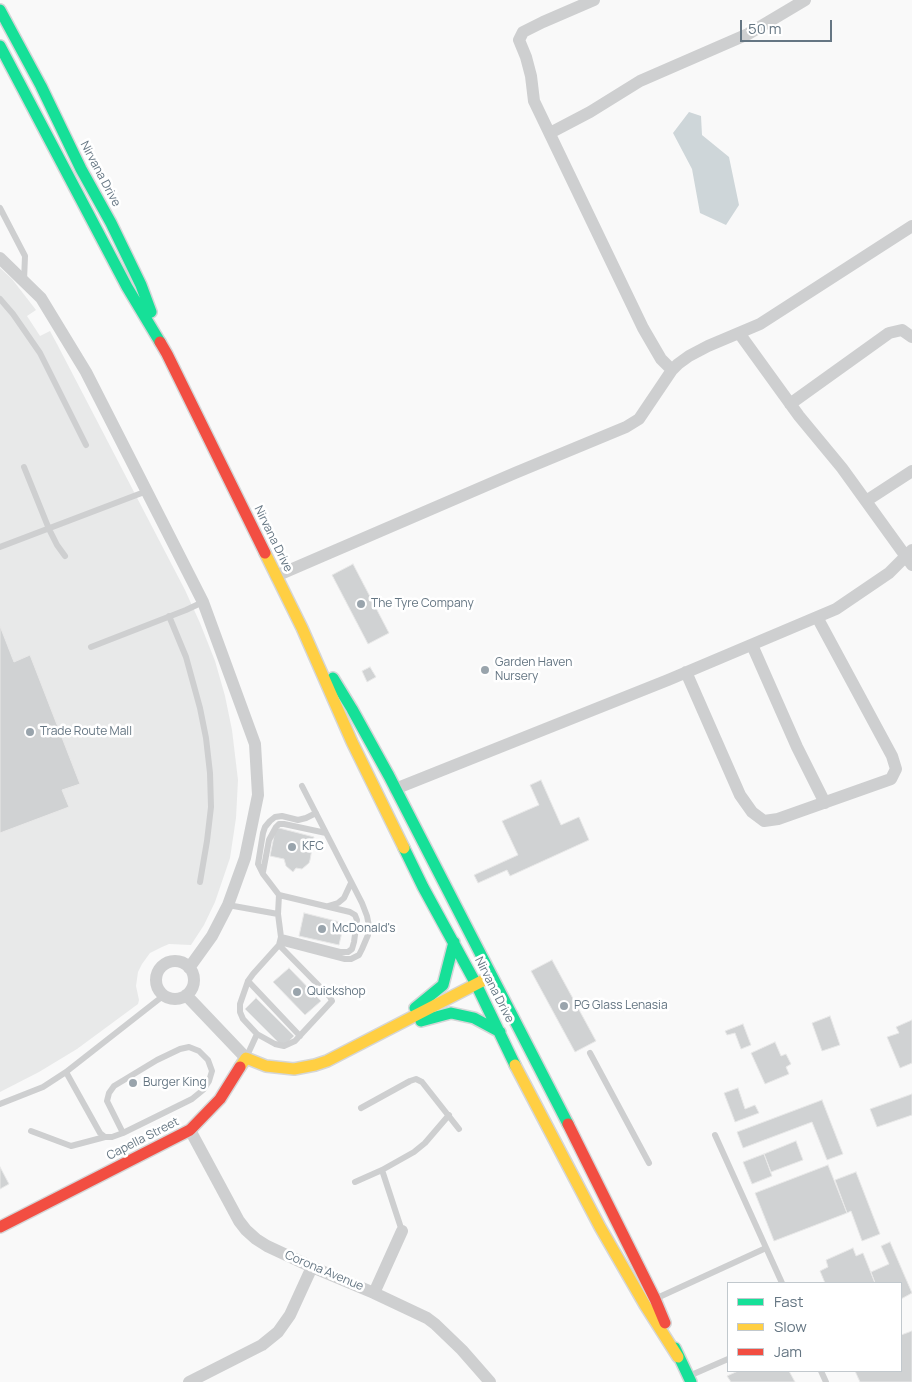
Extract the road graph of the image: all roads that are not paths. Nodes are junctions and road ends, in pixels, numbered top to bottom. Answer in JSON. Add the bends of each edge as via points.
{"nodes":[{"id":1,"x":594,"y":0,"type":"edge"},
{"id":2,"x":805,"y":0,"type":"edge"},
{"id":3,"x":0,"y":10,"type":"edge"},
{"id":4,"x":0,"y":46,"type":"edge"},
{"id":5,"x":550,"y":133,"type":"junction"},
{"id":6,"x":0,"y":208,"type":"edge"},
{"id":7,"x":912,"y":226,"type":"edge"},
{"id":8,"x":0,"y":258,"type":"edge"},
{"id":9,"x":24,"y":282,"type":"junction"},
{"id":10,"x":0,"y":299,"type":"edge"},
{"id":11,"x":739,"y":333,"type":"junction"},
{"id":12,"x":912,"y":337,"type":"edge"},
{"id":13,"x":167,"y":354,"type":"junction"},
{"id":14,"x":672,"y":370,"type":"junction"},
{"id":15,"x":790,"y":404,"type":"junction"},
{"id":16,"x":86,"y":445,"type":"dead end"},
{"id":17,"x":24,"y":467,"type":"dead end"},
{"id":18,"x":912,"y":471,"type":"edge"},
{"id":19,"x":147,"y":491,"type":"junction"},
{"id":20,"x":866,"y":501,"type":"junction"},
{"id":21,"x":49,"y":529,"type":"junction"},
{"id":22,"x":0,"y":547,"type":"edge"},
{"id":23,"x":65,"y":556,"type":"dead end"},
{"id":24,"x":910,"y":557,"type":"edge"},
{"id":25,"x":276,"y":576,"type":"junction"},
{"id":26,"x":204,"y":602,"type":"junction"},
{"id":27,"x":169,"y":616,"type":"junction"},
{"id":28,"x":817,"y":617,"type":"junction"},
{"id":29,"x":302,"y":628,"type":"junction"},
{"id":30,"x":752,"y":645,"type":"junction"},
{"id":31,"x":91,"y":647,"type":"dead end"},
{"id":32,"x":686,"y":672,"type":"junction"},
{"id":33,"x":302,"y":786,"type":"dead end"},
{"id":34,"x":395,"y":789,"type":"junction"},
{"id":35,"x":825,"y":803,"type":"junction"},
{"id":36,"x":316,"y":813,"type":"junction"},
{"id":37,"x":326,"y":833,"type":"junction"},
{"id":38,"x":263,"y":874,"type":"junction"},
{"id":39,"x":200,"y":882,"type":"dead end"},
{"id":40,"x":351,"y":883,"type":"junction"},
{"id":41,"x":278,"y":895,"type":"junction"},
{"id":42,"x":228,"y":905,"type":"junction"},
{"id":43,"x":327,"y":907,"type":"junction"},
{"id":44,"x":278,"y":914,"type":"junction"},
{"id":45,"x":280,"y":942,"type":"junction"},
{"id":46,"x":454,"y":942,"type":"junction"},
{"id":47,"x":189,"y":968,"type":"junction"},
{"id":48,"x":492,"y":976,"type":"junction"},
{"id":49,"x":248,"y":981,"type":"junction"},
{"id":50,"x":476,"y":984,"type":"junction"},
{"id":51,"x":164,"y":996,"type":"junction"},
{"id":52,"x":186,"y":996,"type":"junction"},
{"id":53,"x":500,"y":1032,"type":"junction"},
{"id":54,"x":257,"y":1034,"type":"junction"},
{"id":55,"x":381,"y":1034,"type":"junction"},
{"id":56,"x":300,"y":1036,"type":"junction"},
{"id":57,"x":590,"y":1053,"type":"dead end"},
{"id":58,"x":246,"y":1058,"type":"junction"},
{"id":59,"x":66,"y":1072,"type":"junction"},
{"id":60,"x":0,"y":1104,"type":"edge"},
{"id":61,"x":361,"y":1108,"type":"dead end"},
{"id":62,"x":449,"y":1116,"type":"junction"},
{"id":63,"x":459,"y":1129,"type":"dead end"},
{"id":64,"x":190,"y":1130,"type":"junction"},
{"id":65,"x":31,"y":1132,"type":"dead end"},
{"id":66,"x":123,"y":1132,"type":"junction"},
{"id":67,"x":715,"y":1135,"type":"dead end"},
{"id":68,"x":105,"y":1137,"type":"junction"},
{"id":69,"x":650,"y":1163,"type":"dead end"},
{"id":70,"x":382,"y":1170,"type":"junction"},
{"id":71,"x":355,"y":1182,"type":"dead end"},
{"id":72,"x":0,"y":1227,"type":"edge"},
{"id":73,"x":402,"y":1231,"type":"joint"},
{"id":74,"x":766,"y":1248,"type":"junction"},
{"id":75,"x":312,"y":1267,"type":"junction"},
{"id":76,"x":782,"y":1282,"type":"edge"},
{"id":77,"x":374,"y":1293,"type":"junction"},
{"id":78,"x":656,"y":1299,"type":"junction"},
{"id":79,"x":678,"y":1357,"type":"junction"},
{"id":80,"x":727,"y":1360,"type":"edge"},
{"id":81,"x":690,"y":1379,"type":"edge"},
{"id":82,"x":189,"y":1382,"type":"edge"},
{"id":83,"x":490,"y":1382,"type":"edge"}],
"edges":[{"from":1,"to":5,"type":"street","via":[[522,32],[519,40],[531,76],[534,101]]},
{"from":2,"to":5,"type":"street","via":[[748,34],[640,81]]},
{"from":3,"to":13,"type":"main road","name":"Nirvana Drive","via":[[111,223],[141,285]]},
{"from":4,"to":13,"type":"main road","name":"Nirvana Drive","via":[[127,287]]},
{"from":5,"to":14,"type":"street","via":[[644,328],[661,359]]},
{"from":6,"to":9,"type":"lane","via":[[24,256]]},
{"from":7,"to":11,"type":"street","via":[[760,324]]},
{"from":8,"to":9,"type":"street"},
{"from":9,"to":19,"type":"street","via":[[41,298],[86,372]]},
{"from":10,"to":16,"type":"lane","via":[[40,353]]},
{"from":11,"to":14,"type":"street","via":[[689,356]]},
{"from":11,"to":15,"type":"street"},
{"from":12,"to":15,"type":"street","via":[[902,330],[889,333]]},
{"from":13,"to":25,"type":"main road","name":"Nirvana Drive"},
{"from":14,"to":25,"type":"street","via":[[639,419],[626,427]]},
{"from":15,"to":20,"type":"street"},
{"from":17,"to":21,"type":"lane"},
{"from":18,"to":20,"type":"street"},
{"from":19,"to":21,"type":"lane"},
{"from":19,"to":26,"type":"street"},
{"from":20,"to":24,"type":"street"},
{"from":21,"to":22,"type":"lane"},
{"from":21,"to":23,"type":"lane"},
{"from":24,"to":28,"type":"street","via":[[836,610]]},
{"from":25,"to":29,"type":"main road","name":"Nirvana Drive"},
{"from":26,"to":27,"type":"lane"},
{"from":26,"to":42,"type":"street","via":[[255,744],[258,795],[245,858]]},
{"from":27,"to":31,"type":"lane"},
{"from":27,"to":39,"type":"lane","via":[[186,657],[206,738],[211,807]]},
{"from":28,"to":30,"type":"street"},
{"from":28,"to":35,"type":"street","via":[[896,769],[891,779]]},
{"from":29,"to":34,"type":"main road","name":"Nirvana Drive","via":[[352,709]]},
{"from":29,"to":46,"type":"main road","name":"Nirvana Drive","via":[[352,742],[423,887]]},
{"from":30,"to":32,"type":"street"},
{"from":30,"to":35,"type":"street"},
{"from":32,"to":34,"type":"street"},
{"from":32,"to":35,"type":"street","via":[[740,795],[752,812],[764,821]]},
{"from":33,"to":36,"type":"lane"},
{"from":34,"to":48,"type":"main road","name":"Nirvana Drive"},
{"from":36,"to":37,"type":"lane"},
{"from":36,"to":38,"type":"lane","via":[[298,820],[282,816],[270,821],[263,833],[258,864]]},
{"from":37,"to":38,"type":"lane","via":[[279,824],[269,840]]},
{"from":37,"to":40,"type":"lane"},
{"from":38,"to":41,"type":"lane"},
{"from":40,"to":43,"type":"lane","via":[[344,898]]},
{"from":40,"to":45,"type":"lane","via":[[369,926],[358,955],[345,959]]},
{"from":41,"to":43,"type":"lane"},
{"from":41,"to":44,"type":"lane"},
{"from":42,"to":44,"type":"lane"},
{"from":42,"to":47,"type":"street","via":[[212,936]]},
{"from":43,"to":45,"type":"lane","via":[[355,915],[357,928],[350,951]]},
{"from":44,"to":45,"type":"lane"},
{"from":45,"to":49,"type":"lane"},
{"from":45,"to":56,"type":"lane","via":[[332,1000]]},
{"from":46,"to":50,"type":"main road","name":"Nirvana Drive"},
{"from":46,"to":55,"type":"main road","via":[[444,985]]},
{"from":47,"to":51,"type":"street","via":[[178,962],[160,967],[156,986]]},
{"from":47,"to":52,"type":"street","via":[[194,979]]},
{"from":48,"to":50,"type":"main road"},
{"from":48,"to":78,"type":"main road","name":"Nirvana Drive"},
{"from":49,"to":54,"type":"lane","via":[[240,1012],[242,1019]]},
{"from":49,"to":56,"type":"lane"},
{"from":50,"to":53,"type":"main road","name":"Nirvana Drive"},
{"from":50,"to":55,"type":"main road"},
{"from":51,"to":52,"type":"street","via":[[175,1000]]},
{"from":51,"to":59,"type":"lane"},
{"from":52,"to":58,"type":"street"},
{"from":53,"to":55,"type":"main road","via":[[469,1016],[451,1013]]},
{"from":53,"to":79,"type":"main road","name":"Nirvana Drive","via":[[600,1227]]},
{"from":54,"to":56,"type":"lane","via":[[284,1046]]},
{"from":54,"to":58,"type":"lane"},
{"from":55,"to":58,"type":"main road","via":[[327,1061],[304,1067],[266,1066]]},
{"from":57,"to":69,"type":"lane"},
{"from":58,"to":64,"type":"main road","name":"Capella Street","via":[[220,1099]]},
{"from":59,"to":60,"type":"lane","via":[[42,1087]]},
{"from":59,"to":68,"type":"lane"},
{"from":61,"to":62,"type":"lane","via":[[416,1079]]},
{"from":62,"to":63,"type":"lane"},
{"from":62,"to":70,"type":"lane","via":[[414,1152]]},
{"from":64,"to":72,"type":"main road","name":"Capella Street"},
{"from":64,"to":75,"type":"street","name":"Corona Avenue","via":[[246,1230],[267,1246]]},
{"from":65,"to":68,"type":"lane","via":[[72,1146]]},
{"from":66,"to":66,"type":"lane","via":[[192,1099],[203,1090],[212,1071],[200,1051],[189,1047],[180,1049],[114,1086],[107,1100]]},
{"from":66,"to":68,"type":"lane"},
{"from":67,"to":74,"type":"lane"},
{"from":70,"to":71,"type":"lane"},
{"from":70,"to":73,"type":"lane"},
{"from":73,"to":77,"type":"street"},
{"from":74,"to":76,"type":"lane"},
{"from":74,"to":78,"type":"lane"},
{"from":75,"to":77,"type":"street","name":"Corona Avenue"},
{"from":75,"to":82,"type":"street","via":[[290,1315],[270,1339]]},
{"from":77,"to":83,"type":"street","name":"Corona Avenue","via":[[435,1324]]},
{"from":78,"to":79,"type":"main road","name":"Nirvana Drive"},
{"from":79,"to":81,"type":"main road","name":"Nirvana Drive"},
{"from":80,"to":81,"type":"lane"}]}
